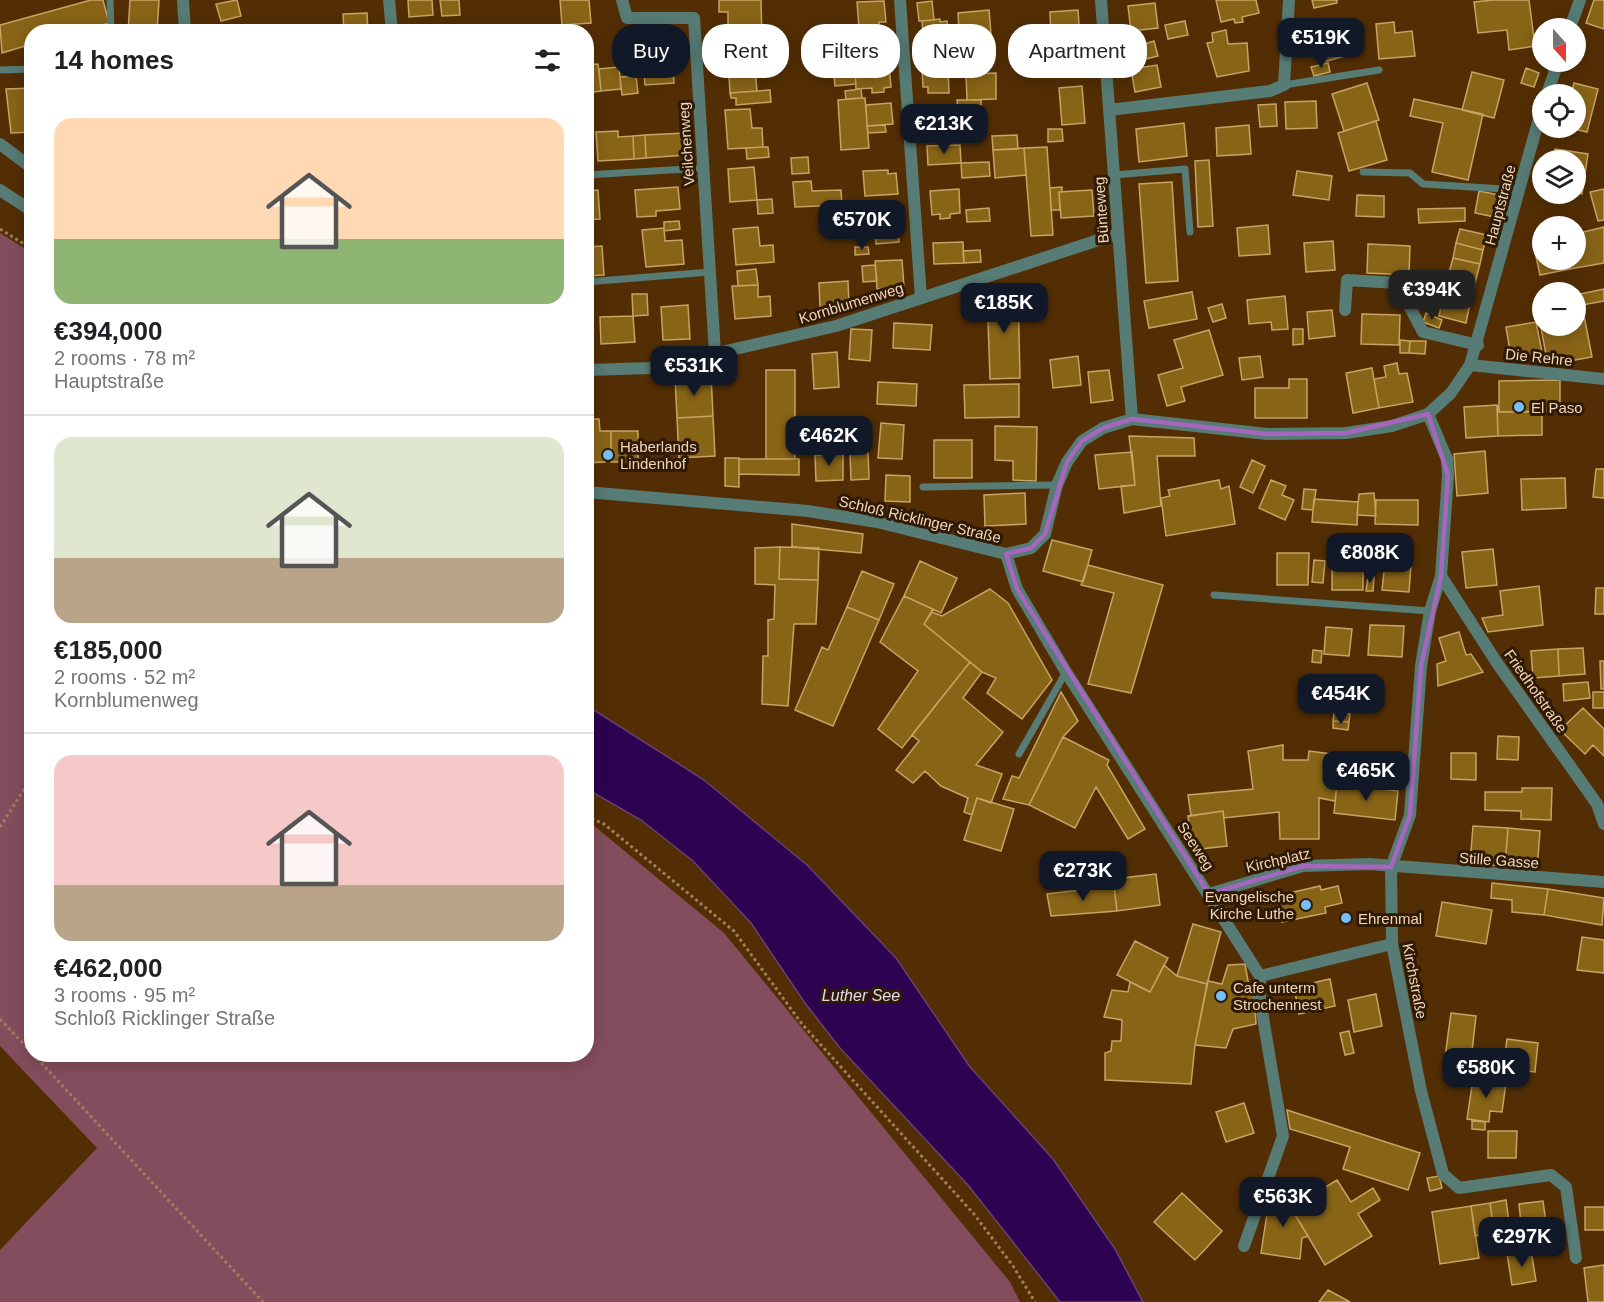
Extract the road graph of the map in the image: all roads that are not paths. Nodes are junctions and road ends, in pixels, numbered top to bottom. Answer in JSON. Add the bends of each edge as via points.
{"nodes":[{"id":1,"x":110,"y":0,"type":"edge"},
{"id":2,"x":183,"y":0,"type":"edge"},
{"id":3,"x":389,"y":0,"type":"edge"},
{"id":4,"x":622,"y":0,"type":"edge"},
{"id":5,"x":900,"y":0,"type":"edge"},
{"id":6,"x":1101,"y":0,"type":"edge"},
{"id":7,"x":1289,"y":0,"type":"edge"},
{"id":8,"x":1580,"y":0,"type":"edge"},
{"id":9,"x":1574,"y":18,"type":"edge"},
{"id":10,"x":111,"y":24,"type":"edge"},
{"id":11,"x":184,"y":24,"type":"edge"},
{"id":12,"x":391,"y":24,"type":"edge"},
{"id":13,"x":24,"y":69,"type":"edge"},
{"id":14,"x":0,"y":70,"type":"edge"},
{"id":15,"x":1378,"y":70,"type":"dead end"},
{"id":16,"x":1284,"y":85,"type":"junction"},
{"id":17,"x":1109,"y":110,"type":"junction"},
{"id":18,"x":1534,"y":138,"type":"edge"},
{"id":19,"x":0,"y":144,"type":"edge"},
{"id":20,"x":24,"y":162,"type":"edge"},
{"id":21,"x":702,"y":168,"type":"junction"},
{"id":22,"x":1363,"y":172,"type":"dead end"},
{"id":23,"x":594,"y":175,"type":"edge"},
{"id":24,"x":1114,"y":175,"type":"junction"},
{"id":25,"x":0,"y":190,"type":"edge"},
{"id":26,"x":1520,"y":190,"type":"junction"},
{"id":27,"x":24,"y":205,"type":"edge"},
{"id":28,"x":1190,"y":232,"type":"dead end"},
{"id":29,"x":1117,"y":234,"type":"junction"},
{"id":30,"x":710,"y":272,"type":"junction"},
{"id":31,"x":594,"y":281,"type":"edge"},
{"id":32,"x":921,"y":298,"type":"junction"},
{"id":33,"x":1345,"y":310,"type":"dead end"},
{"id":34,"x":1478,"y":345,"type":"junction"},
{"id":35,"x":715,"y":353,"type":"junction"},
{"id":36,"x":1470,"y":365,"type":"junction"},
{"id":37,"x":594,"y":370,"type":"edge"},
{"id":38,"x":1604,"y":379,"type":"edge"},
{"id":39,"x":1428,"y":414,"type":"junction"},
{"id":40,"x":1132,"y":419,"type":"junction"},
{"id":41,"x":1057,"y":485,"type":"junction"},
{"id":42,"x":923,"y":487,"type":"dead end"},
{"id":43,"x":594,"y":493,"type":"edge"},
{"id":44,"x":1006,"y":554,"type":"junction"},
{"id":45,"x":1441,"y":576,"type":"junction"},
{"id":46,"x":1214,"y":595,"type":"dead end"},
{"id":47,"x":1430,"y":611,"type":"junction"},
{"id":48,"x":1066,"y":672,"type":"junction"},
{"id":49,"x":1019,"y":754,"type":"dead end"},
{"id":50,"x":1601,"y":800,"type":"edge"},
{"id":51,"x":1604,"y":824,"type":"edge"},
{"id":52,"x":1391,"y":867,"type":"junction"},
{"id":53,"x":1604,"y":882,"type":"edge"},
{"id":54,"x":1209,"y":894,"type":"junction"},
{"id":55,"x":1392,"y":944,"type":"junction"},
{"id":56,"x":1260,"y":976,"type":"junction"},
{"id":57,"x":1244,"y":1245,"type":"dead end"},
{"id":58,"x":1576,"y":1258,"type":"dead end"}],
"edges":[{"from":1,"to":10,"type":"lane"},
{"from":2,"to":11,"type":"street"},
{"from":3,"to":12,"type":"street"},
{"from":4,"to":21,"type":"street","name":"Veilchenweg","via":[[627,18],[694,18]]},
{"from":5,"to":32,"type":"street"},
{"from":6,"to":17,"type":"street","name":"Bünteweg"},
{"from":7,"to":16,"type":"street"},
{"from":8,"to":9,"type":"street"},
{"from":13,"to":14,"type":"lane"},
{"from":15,"to":16,"type":"lane"},
{"from":16,"to":17,"type":"street","via":[[1270,91]]},
{"from":17,"to":24,"type":"street","name":"Bünteweg"},
{"from":18,"to":26,"type":"street","name":"Hauptstraße"},
{"from":19,"to":20,"type":"street"},
{"from":21,"to":23,"type":"lane"},
{"from":21,"to":30,"type":"street","name":"Veilchenweg"},
{"from":22,"to":26,"type":"lane","via":[[1410,173],[1423,184]]},
{"from":24,"to":28,"type":"lane","via":[[1185,170]]},
{"from":24,"to":29,"type":"street","name":"Bünteweg"},
{"from":25,"to":27,"type":"street"},
{"from":26,"to":34,"type":"street","name":"Hauptstraße"},
{"from":29,"to":32,"type":"street","name":"Kornblumenweg"},
{"from":29,"to":40,"type":"street","name":"Bünteweg"},
{"from":30,"to":31,"type":"lane"},
{"from":30,"to":35,"type":"street","name":"Veilchenweg"},
{"from":32,"to":35,"type":"street","name":"Kornblumenweg","via":[[836,326]]},
{"from":33,"to":34,"type":"street","via":[[1347,280],[1396,283],[1423,332]]},
{"from":34,"to":36,"type":"street","name":"Hauptstraße"},
{"from":35,"to":37,"type":"street","name":"Kornblumenweg","via":[[652,368]]},
{"from":36,"to":38,"type":"street","name":"Die Rehre"},
{"from":36,"to":39,"type":"street","name":"Schloß Ricklinger Straße","via":[[1451,393]]},
{"from":39,"to":40,"type":"street","name":"Schloß Ricklinger Straße","via":[[1392,426],[1346,433],[1268,434]]},
{"from":39,"to":45,"type":"street","name":"Kirchstraße","via":[[1447,459]]},
{"from":40,"to":41,"type":"street","name":"Schloß Ricklinger Straße","via":[[1102,428],[1082,441]]},
{"from":41,"to":42,"type":"lane"},
{"from":41,"to":44,"type":"street","name":"Schloß Ricklinger Straße","via":[[1045,534],[1031,548]]},
{"from":43,"to":44,"type":"street","name":"Schloß Ricklinger Straße","via":[[808,511],[877,522]]},
{"from":44,"to":48,"type":"street","name":"Seeweg","via":[[1017,589]]},
{"from":45,"to":47,"type":"street","name":"Kirchstraße"},
{"from":45,"to":50,"type":"street","name":"Friedhofstraße","via":[[1497,663]]},
{"from":46,"to":47,"type":"lane"},
{"from":47,"to":52,"type":"street","name":"Kirchstraße","via":[[1421,666],[1410,815]]},
{"from":48,"to":49,"type":"lane"},
{"from":48,"to":54,"type":"street","name":"Seeweg"},
{"from":50,"to":51,"type":"street","name":"Friedhofstraße"},
{"from":52,"to":53,"type":"street","name":"Stille Gasse"},
{"from":52,"to":54,"type":"street","name":"Kirchplatz","via":[[1304,866]]},
{"from":52,"to":55,"type":"street","name":"Kirchstraße"},
{"from":54,"to":56,"type":"street","name":"Seeweg"},
{"from":55,"to":56,"type":"street"},
{"from":55,"to":58,"type":"street","name":"Kirchstraße","via":[[1421,1091],[1443,1174],[1459,1188],[1551,1175],[1566,1187]]},
{"from":56,"to":57,"type":"street","name":"Seeweg","via":[[1260,1000],[1283,1136]]}]}
